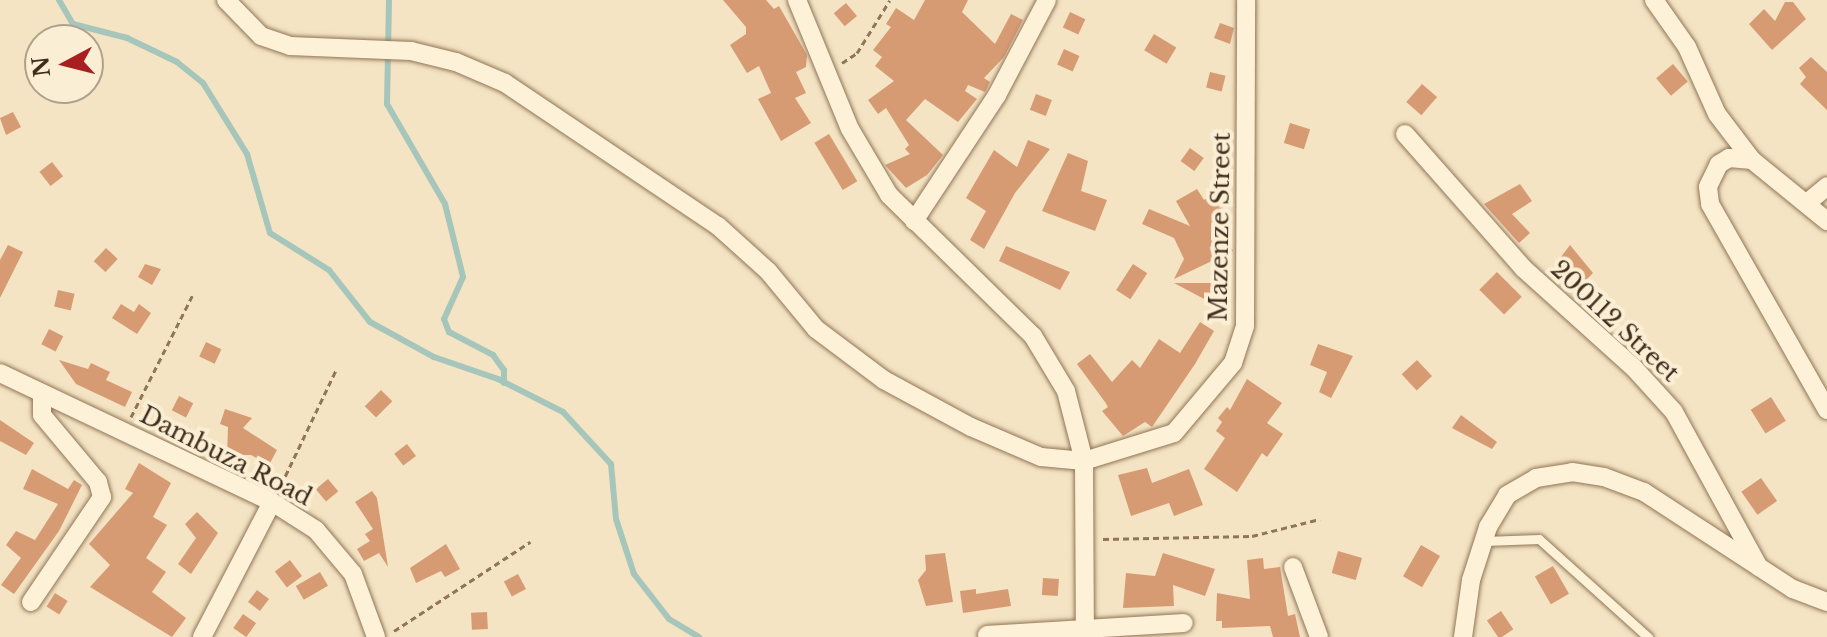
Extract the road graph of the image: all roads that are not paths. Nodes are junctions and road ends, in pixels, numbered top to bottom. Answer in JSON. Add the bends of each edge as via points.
{"nodes":[{"id":1,"x":226,"y":0,"type":"edge"},
{"id":2,"x":797,"y":0,"type":"edge"},
{"id":3,"x":1047,"y":0,"type":"edge"},
{"id":4,"x":1246,"y":0,"type":"edge"},
{"id":5,"x":1654,"y":0,"type":"edge"},
{"id":6,"x":1405,"y":134,"type":"dead end"},
{"id":7,"x":1752,"y":160,"type":"junction"},
{"id":8,"x":1827,"y":186,"type":"edge"},
{"id":9,"x":1807,"y":203,"type":"junction"},
{"id":10,"x":914,"y":221,"type":"junction"},
{"id":11,"x":1827,"y":221,"type":"edge"},
{"id":12,"x":0,"y":373,"type":"edge"},
{"id":13,"x":42,"y":394,"type":"junction"},
{"id":14,"x":1827,"y":410,"type":"edge"},
{"id":15,"x":1084,"y":461,"type":"junction"},
{"id":16,"x":272,"y":502,"type":"junction"},
{"id":17,"x":1484,"y":541,"type":"junction"},
{"id":18,"x":1293,"y":567,"type":"dead end"},
{"id":19,"x":1759,"y":567,"type":"junction"},
{"id":20,"x":31,"y":602,"type":"dead end"},
{"id":21,"x":1827,"y":602,"type":"edge"},
{"id":22,"x":1184,"y":623,"type":"dead end"},
{"id":23,"x":1085,"y":632,"type":"edge"},
{"id":24,"x":987,"y":635,"type":"dead end"},
{"id":25,"x":202,"y":637,"type":"edge"},
{"id":26,"x":376,"y":637,"type":"edge"},
{"id":27,"x":1319,"y":637,"type":"edge"},
{"id":28,"x":1463,"y":637,"type":"edge"},
{"id":29,"x":1648,"y":637,"type":"edge"}],
"edges":[{"from":1,"to":15,"type":"street","via":[[261,36],[290,46],[411,51],[456,62],[505,83],[718,226],[768,271],[816,329],[884,380],[1041,457]]},
{"from":2,"to":10,"type":"street","via":[[850,129],[889,195]]},
{"from":3,"to":10,"type":"street","via":[[997,95]]},
{"from":4,"to":15,"type":"street","name":"Mazenze Street","via":[[1245,326],[1233,363],[1174,433]]},
{"from":5,"to":7,"type":"street","via":[[1687,47],[1717,114]]},
{"from":6,"to":19,"type":"street","name":"200112 Street","via":[[1523,268],[1634,368],[1674,412]]},
{"from":7,"to":9,"type":"street"},
{"from":7,"to":14,"type":"street","via":[[1729,158],[1719,164],[1708,187],[1710,204]]},
{"from":8,"to":9,"type":"street"},
{"from":9,"to":11,"type":"street"},
{"from":10,"to":15,"type":"street","via":[[1033,336],[1066,391]]},
{"from":12,"to":13,"type":"street","name":"Dambuza Road"},
{"from":13,"to":16,"type":"street","name":"Dambuza Road"},
{"from":13,"to":20,"type":"street","via":[[42,415],[98,482],[102,497]]},
{"from":15,"to":23,"type":"street"},
{"from":16,"to":25,"type":"street"},
{"from":16,"to":26,"type":"street","name":"Dambuza Road","via":[[316,530],[353,574]]},
{"from":17,"to":19,"type":"street","via":[[1507,495],[1536,478],[1572,472],[1644,492]]},
{"from":17,"to":28,"type":"street"},
{"from":17,"to":29,"type":"lane","via":[[1539,539]]},
{"from":18,"to":27,"type":"street"},
{"from":19,"to":21,"type":"street","via":[[1793,589]]},
{"from":22,"to":23,"type":"street"},
{"from":23,"to":24,"type":"street"}]}
